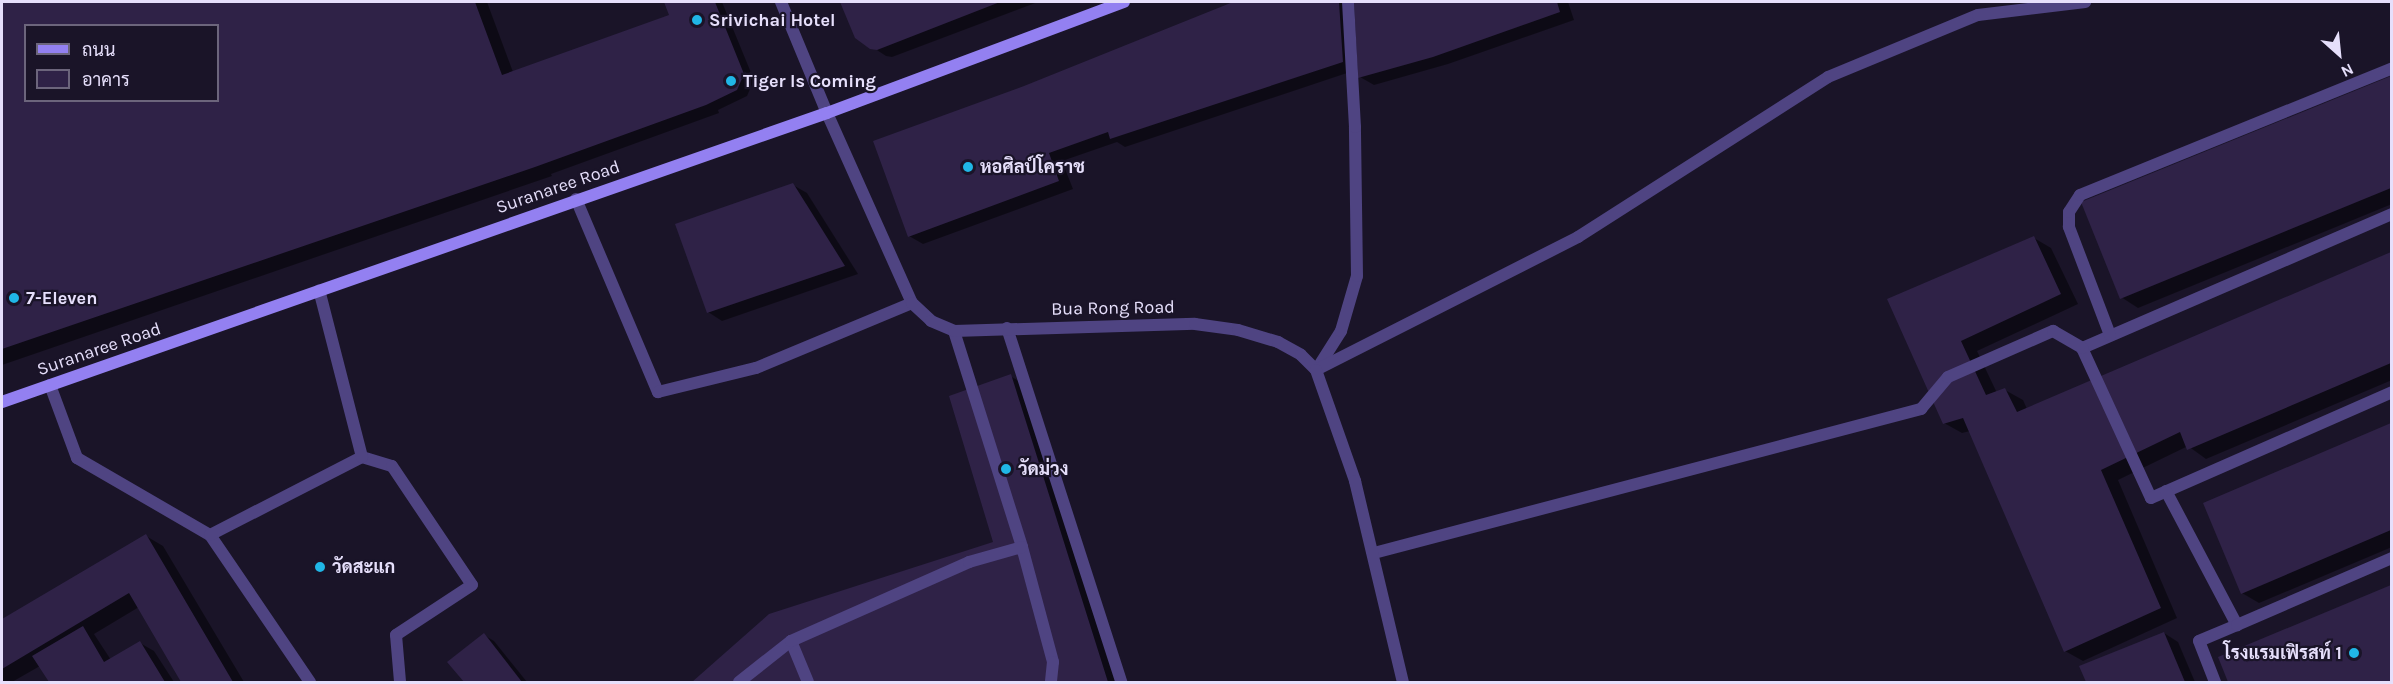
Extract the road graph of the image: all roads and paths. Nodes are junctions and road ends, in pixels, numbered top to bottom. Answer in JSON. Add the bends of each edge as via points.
{"nodes":[{"id":1,"x":781,"y":2,"type":"edge"},
{"id":2,"x":1124,"y":2,"type":"edge"},
{"id":3,"x":1348,"y":2,"type":"edge"},
{"id":4,"x":2085,"y":2,"type":"edge"},
{"id":5,"x":2391,"y":68,"type":"edge"},
{"id":6,"x":827,"y":113,"type":"junction"},
{"id":7,"x":576,"y":199,"type":"junction"},
{"id":8,"x":2391,"y":214,"type":"edge"},
{"id":9,"x":319,"y":290,"type":"junction"},
{"id":10,"x":912,"y":303,"type":"junction"},
{"id":11,"x":1007,"y":328,"type":"junction"},
{"id":12,"x":954,"y":331,"type":"junction"},
{"id":13,"x":2110,"y":335,"type":"junction"},
{"id":14,"x":2082,"y":348,"type":"junction"},
{"id":15,"x":1316,"y":370,"type":"junction"},
{"id":16,"x":50,"y":386,"type":"junction"},
{"id":17,"x":2391,"y":392,"type":"edge"},
{"id":18,"x":2,"y":402,"type":"edge"},
{"id":19,"x":362,"y":458,"type":"junction"},
{"id":20,"x":2166,"y":491,"type":"junction"},
{"id":21,"x":210,"y":535,"type":"junction"},
{"id":22,"x":1022,"y":547,"type":"junction"},
{"id":23,"x":1374,"y":553,"type":"junction"},
{"id":24,"x":2391,"y":558,"type":"edge"},
{"id":25,"x":2237,"y":626,"type":"junction"},
{"id":26,"x":792,"y":641,"type":"junction"},
{"id":27,"x":310,"y":682,"type":"edge"},
{"id":28,"x":400,"y":682,"type":"edge"},
{"id":29,"x":739,"y":682,"type":"edge"},
{"id":30,"x":808,"y":682,"type":"edge"},
{"id":31,"x":1050,"y":682,"type":"edge"},
{"id":32,"x":1121,"y":682,"type":"edge"},
{"id":33,"x":1403,"y":682,"type":"edge"},
{"id":34,"x":2215,"y":682,"type":"edge"}],
"edges":[{"from":1,"to":6,"type":"street"},
{"from":2,"to":6,"type":"main road","name":"Suranaree Road"},
{"from":3,"to":15,"type":"street","via":[[1357,276],[1341,331]]},
{"from":4,"to":15,"type":"street","via":[[1978,15],[1828,76],[1578,237]]},
{"from":5,"to":13,"type":"street","via":[[2080,195],[2069,212],[2069,227]]},
{"from":6,"to":7,"type":"main road","name":"Suranaree Road"},
{"from":6,"to":10,"type":"street"},
{"from":7,"to":9,"type":"main road","name":"Suranaree Road"},
{"from":7,"to":10,"type":"street","via":[[658,392],[756,368]]},
{"from":8,"to":13,"type":"street"},
{"from":9,"to":16,"type":"main road","name":"Suranaree Road"},
{"from":9,"to":19,"type":"street"},
{"from":10,"to":12,"type":"street","via":[[932,321]]},
{"from":11,"to":12,"type":"street","name":"Bua Rong Road"},
{"from":11,"to":15,"type":"street","name":"Bua Rong Road","via":[[1195,324],[1227,328],[1278,342],[1301,355]]},
{"from":11,"to":32,"type":"street"},
{"from":12,"to":22,"type":"street"},
{"from":13,"to":14,"type":"street"},
{"from":14,"to":20,"type":"street","via":[[2151,498]]},
{"from":14,"to":23,"type":"street","via":[[2054,331],[1948,377],[1921,409]]},
{"from":15,"to":23,"type":"street","via":[[1355,481]]},
{"from":16,"to":18,"type":"main road","name":"Suranaree Road"},
{"from":16,"to":21,"type":"street","via":[[76,458]]},
{"from":17,"to":20,"type":"street"},
{"from":19,"to":21,"type":"street"},
{"from":19,"to":28,"type":"street","via":[[392,466],[472,585],[396,635]]},
{"from":20,"to":25,"type":"street"},
{"from":21,"to":27,"type":"street"},
{"from":22,"to":26,"type":"street","via":[[969,562]]},
{"from":22,"to":31,"type":"street","via":[[1053,662]]},
{"from":23,"to":33,"type":"street"},
{"from":24,"to":25,"type":"street"},
{"from":25,"to":34,"type":"street","via":[[2199,642]]},
{"from":26,"to":29,"type":"street"},
{"from":26,"to":30,"type":"street"}]}
